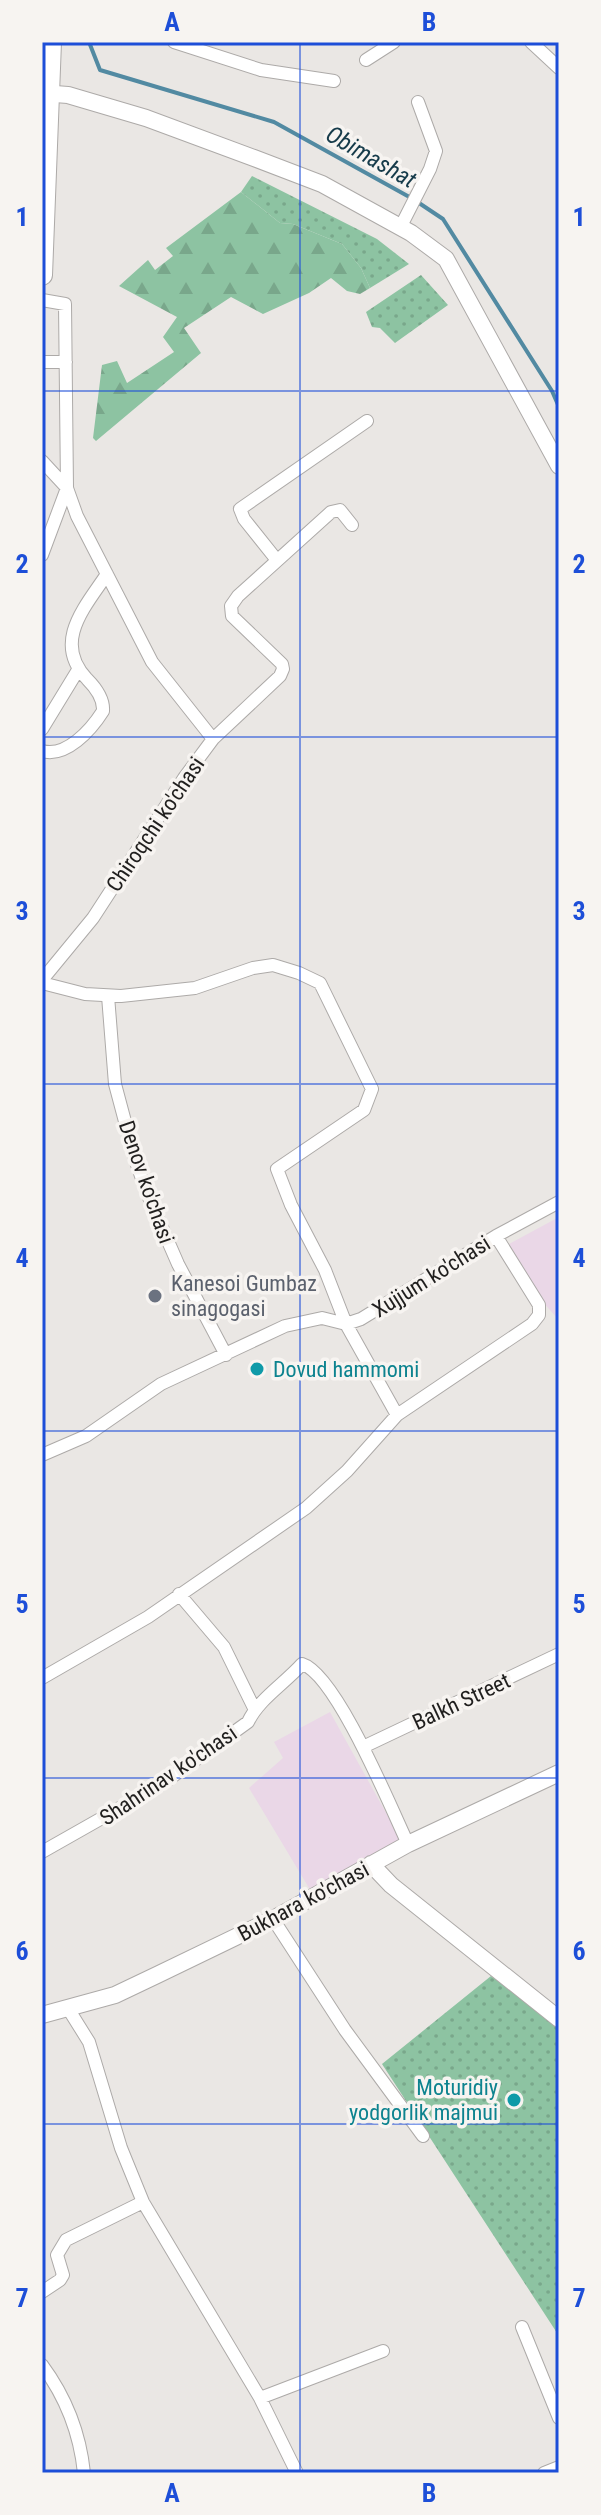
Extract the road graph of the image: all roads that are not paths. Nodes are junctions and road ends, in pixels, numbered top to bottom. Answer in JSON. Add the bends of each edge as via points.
{"nodes":[{"id":1,"x":51,"y":42,"type":"edge"},
{"id":2,"x":174,"y":42,"type":"edge"},
{"id":3,"x":394,"y":42,"type":"edge"},
{"id":4,"x":531,"y":42,"type":"edge"},
{"id":5,"x":366,"y":60,"type":"dead end"},
{"id":6,"x":559,"y":68,"type":"edge"},
{"id":7,"x":334,"y":81,"type":"dead end"},
{"id":8,"x":46,"y":94,"type":"edge"},
{"id":9,"x":418,"y":102,"type":"dead end"},
{"id":10,"x":401,"y":226,"type":"junction"},
{"id":11,"x":42,"y":275,"type":"edge"},
{"id":12,"x":42,"y":300,"type":"edge"},
{"id":13,"x":42,"y":362,"type":"edge"},
{"id":14,"x":66,"y":362,"type":"junction"},
{"id":15,"x":367,"y":421,"type":"dead end"},
{"id":16,"x":42,"y":461,"type":"edge"},
{"id":17,"x":559,"y":466,"type":"edge"},
{"id":18,"x":67,"y":488,"type":"junction"},
{"id":19,"x":352,"y":525,"type":"dead end"},
{"id":20,"x":42,"y":555,"type":"edge"},
{"id":21,"x":276,"y":559,"type":"junction"},
{"id":22,"x":107,"y":574,"type":"junction"},
{"id":23,"x":78,"y":670,"type":"junction"},
{"id":24,"x":42,"y":729,"type":"edge"},
{"id":25,"x":213,"y":739,"type":"junction"},
{"id":26,"x":42,"y":751,"type":"edge"},
{"id":27,"x":42,"y":982,"type":"edge"},
{"id":28,"x":108,"y":996,"type":"junction"},
{"id":29,"x":559,"y":1202,"type":"edge"},
{"id":30,"x":496,"y":1236,"type":"junction"},
{"id":31,"x":346,"y":1324,"type":"junction"},
{"id":32,"x":226,"y":1355,"type":"junction"},
{"id":33,"x":397,"y":1415,"type":"junction"},
{"id":34,"x":42,"y":1455,"type":"edge"},
{"id":35,"x":179,"y":1594,"type":"junction"},
{"id":36,"x":559,"y":1654,"type":"edge"},
{"id":37,"x":42,"y":1678,"type":"edge"},
{"id":38,"x":254,"y":1708,"type":"junction"},
{"id":39,"x":363,"y":1747,"type":"junction"},
{"id":40,"x":559,"y":1773,"type":"edge"},
{"id":41,"x":408,"y":1844,"type":"junction"},
{"id":42,"x":42,"y":1852,"type":"edge"},
{"id":43,"x":371,"y":1864,"type":"junction"},
{"id":44,"x":273,"y":1919,"type":"junction"},
{"id":45,"x":69,"y":2010,"type":"junction"},
{"id":46,"x":42,"y":2015,"type":"edge"},
{"id":47,"x":559,"y":2019,"type":"edge"},
{"id":48,"x":423,"y":2136,"type":"dead end"},
{"id":49,"x":143,"y":2202,"type":"junction"},
{"id":50,"x":42,"y":2292,"type":"edge"},
{"id":51,"x":522,"y":2327,"type":"dead end"},
{"id":52,"x":383,"y":2351,"type":"dead end"},
{"id":53,"x":42,"y":2365,"type":"edge"},
{"id":54,"x":260,"y":2398,"type":"junction"},
{"id":55,"x":559,"y":2418,"type":"edge"},
{"id":56,"x":559,"y":2467,"type":"edge"},
{"id":57,"x":84,"y":2473,"type":"edge"},
{"id":58,"x":297,"y":2473,"type":"edge"},
{"id":59,"x":544,"y":2473,"type":"edge"}],
"edges":[{"from":1,"to":8,"type":"main road"},
{"from":2,"to":7,"type":"street","via":[[261,70]]},
{"from":3,"to":5,"type":"street"},
{"from":4,"to":6,"type":"street"},
{"from":8,"to":10,"type":"street","via":[[68,95],[146,118],[254,158],[322,184]]},
{"from":8,"to":11,"type":"main road"},
{"from":9,"to":10,"type":"street","via":[[436,151]]},
{"from":10,"to":17,"type":"street","via":[[446,259]]},
{"from":12,"to":14,"type":"street","via":[[65,304]]},
{"from":13,"to":14,"type":"street"},
{"from":14,"to":18,"type":"street"},
{"from":15,"to":21,"type":"street","via":[[240,509]]},
{"from":16,"to":18,"type":"street","name":"Chiroqchi ko'chasi"},
{"from":18,"to":20,"type":"street"},
{"from":18,"to":22,"type":"street","name":"Chiroqchi ko'chasi"},
{"from":19,"to":21,"type":"street","via":[[336,510]]},
{"from":21,"to":25,"type":"street","via":[[231,606],[232,616],[283,669]]},
{"from":22,"to":23,"type":"street","via":[[71,635]]},
{"from":22,"to":25,"type":"street","name":"Chiroqchi ko'chasi","via":[[152,662]]},
{"from":23,"to":24,"type":"street"},
{"from":23,"to":26,"type":"street","via":[[104,702],[103,711],[65,751]]},
{"from":25,"to":27,"type":"street","name":"Chiroqchi ko'chasi","via":[[93,918]]},
{"from":27,"to":28,"type":"street"},
{"from":28,"to":31,"type":"street","via":[[195,988],[273,965],[320,983],[372,1089],[364,1110],[277,1169]]},
{"from":28,"to":32,"type":"street","name":"Denov ko'chasi","via":[[115,1084],[135,1159],[178,1264]]},
{"from":29,"to":30,"type":"street","name":"Xujjum ko'chasi"},
{"from":30,"to":31,"type":"street","name":"Xujjum ko'chasi","via":[[386,1306]]},
{"from":30,"to":33,"type":"street","via":[[539,1305],[539,1315]]},
{"from":31,"to":32,"type":"street","name":"Xujjum ko'chasi","via":[[322,1318],[285,1326]]},
{"from":31,"to":33,"type":"street"},
{"from":32,"to":34,"type":"street","name":"Xujjum ko'chasi","via":[[161,1384],[86,1436]]},
{"from":33,"to":35,"type":"street","via":[[313,1502]]},
{"from":35,"to":37,"type":"street"},
{"from":35,"to":38,"type":"street","via":[[224,1647]]},
{"from":36,"to":39,"type":"street","name":"Balkh Street"},
{"from":38,"to":39,"type":"street","name":"Shahrinav ko'chasi","via":[[307,1665]]},
{"from":38,"to":42,"type":"street","name":"Shahrinav ko'chasi","via":[[248,1722],[162,1784]]},
{"from":39,"to":41,"type":"street","name":"Shahrinav ko'chasi"},
{"from":40,"to":41,"type":"street","name":"Bukhara ko'chasi"},
{"from":41,"to":43,"type":"street","name":"Bukhara ko'chasi"},
{"from":43,"to":44,"type":"street","name":"Bukhara ko'chasi"},
{"from":43,"to":47,"type":"street"},
{"from":44,"to":45,"type":"street","name":"Bukhara ko'chasi","via":[[115,1995]]},
{"from":44,"to":48,"type":"street"},
{"from":45,"to":46,"type":"street","name":"Bukhara ko'chasi"},
{"from":45,"to":49,"type":"street","via":[[89,2042]]},
{"from":49,"to":50,"type":"street","via":[[66,2240],[57,2255],[63,2275]]},
{"from":49,"to":54,"type":"street"},
{"from":51,"to":55,"type":"street"},
{"from":52,"to":54,"type":"street"},
{"from":53,"to":57,"type":"street","via":[[68,2411]]},
{"from":54,"to":58,"type":"street"},
{"from":56,"to":59,"type":"street"}]}
